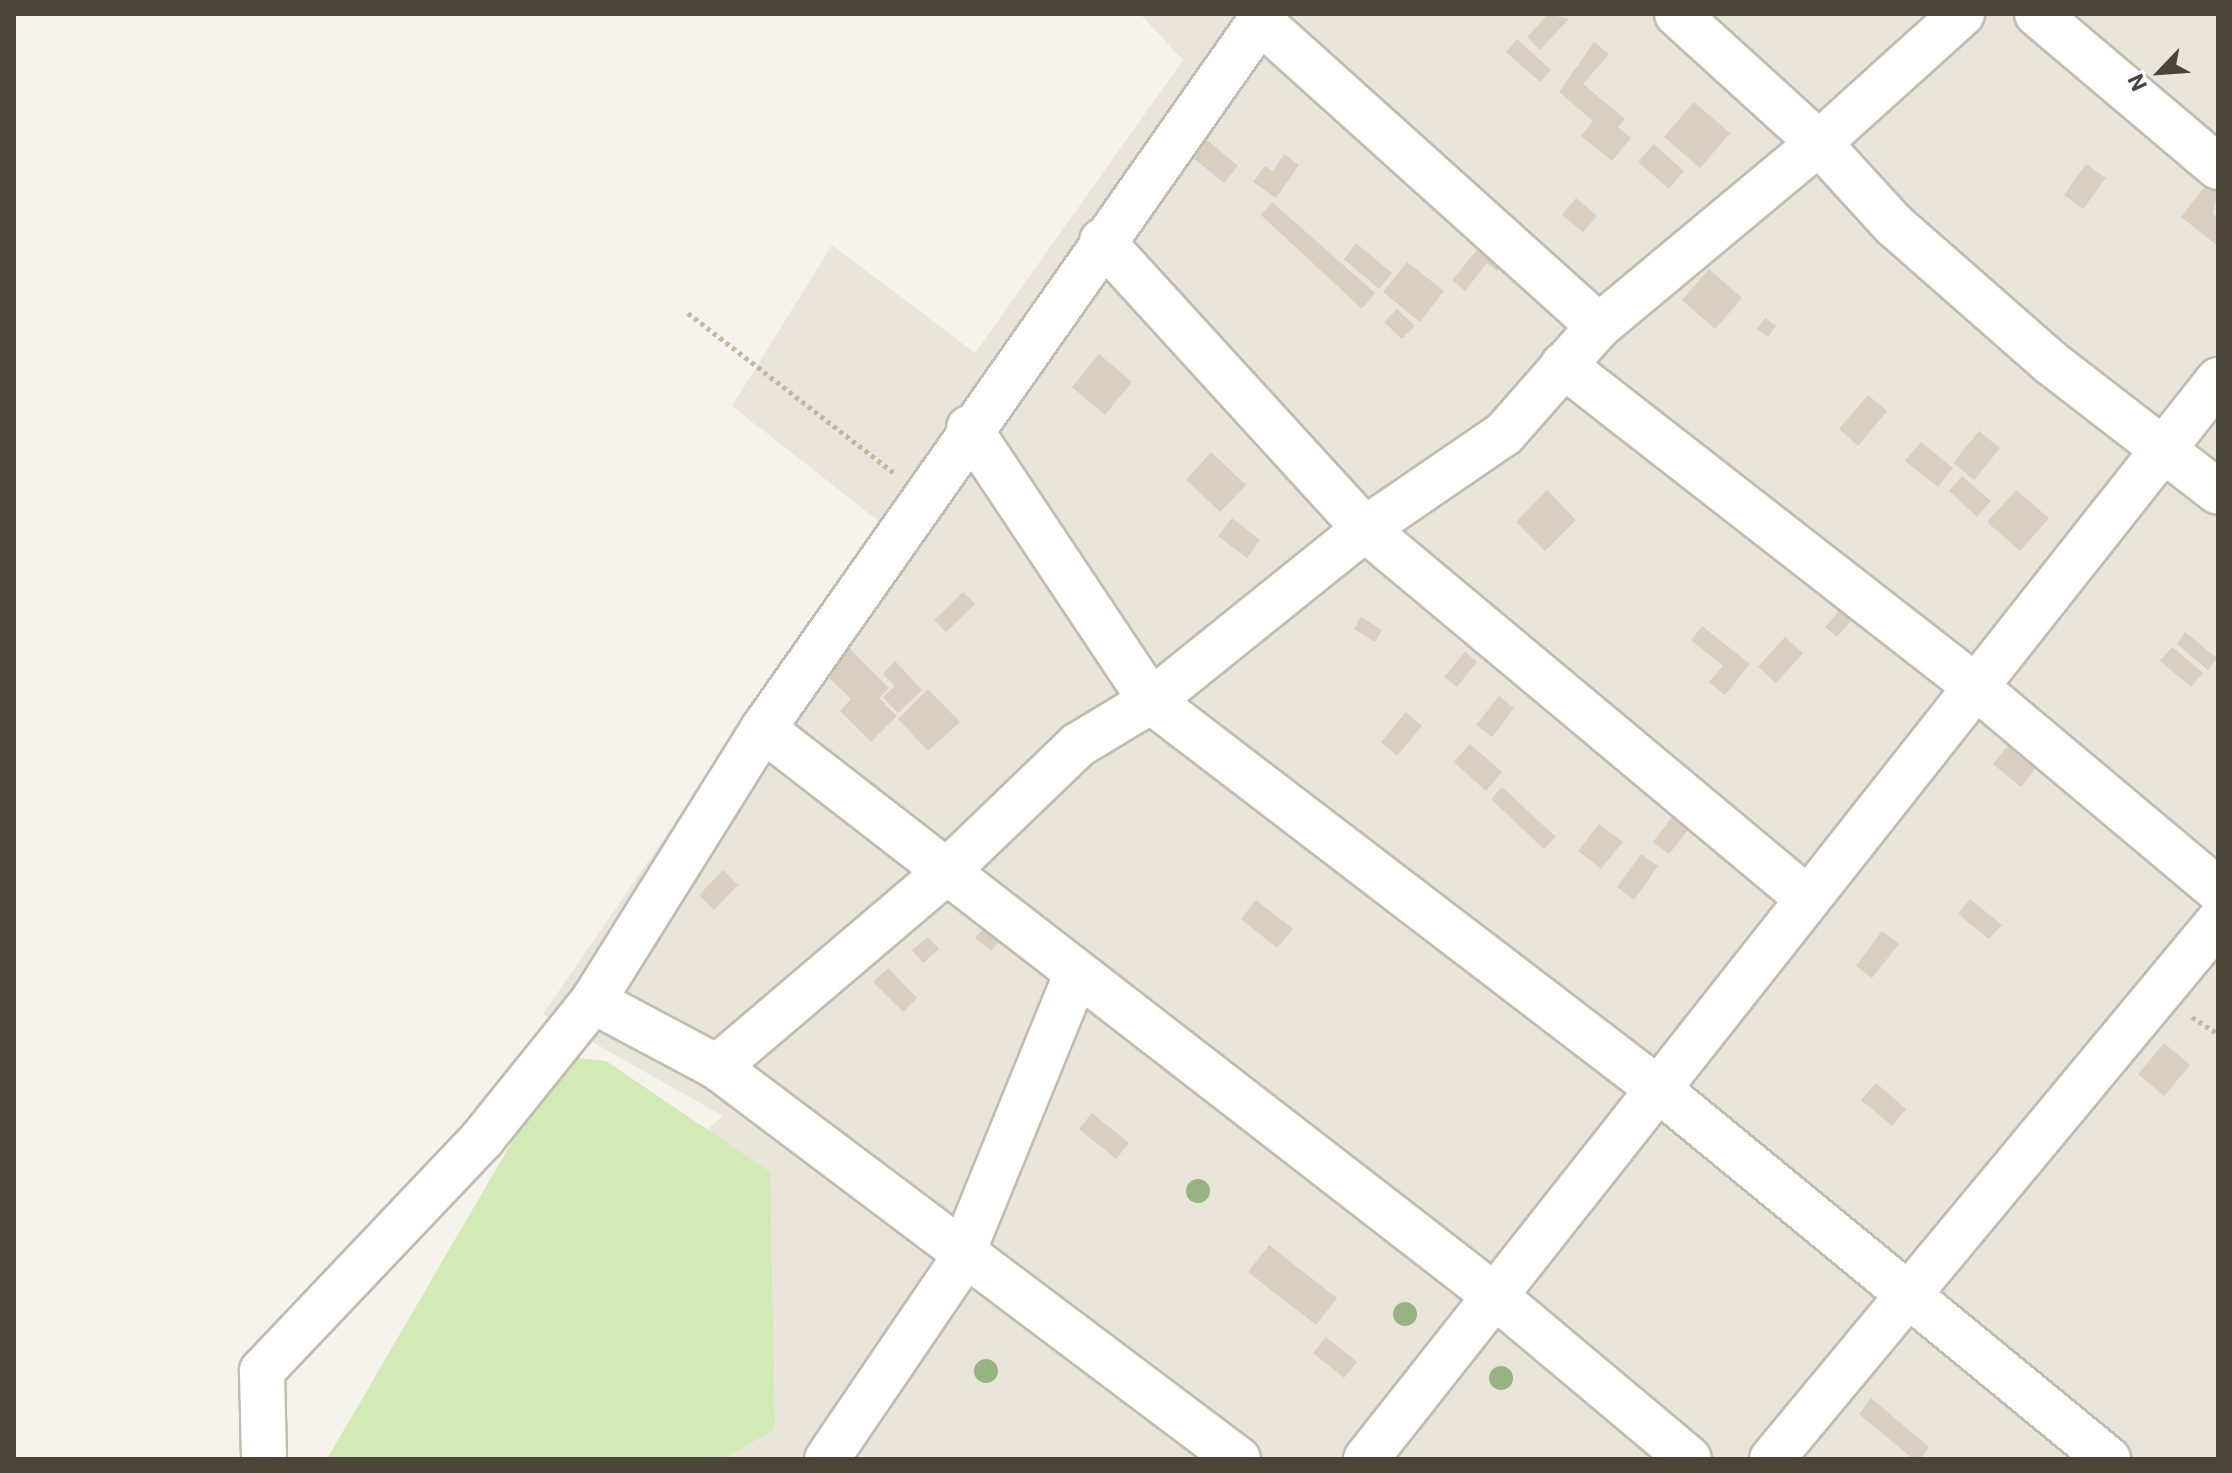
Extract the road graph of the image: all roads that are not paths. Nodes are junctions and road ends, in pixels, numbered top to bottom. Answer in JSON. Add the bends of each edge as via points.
{"nodes":[{"id":1,"x":1677,"y":14,"type":"edge"},
{"id":2,"x":1962,"y":14,"type":"edge"},
{"id":3,"x":2037,"y":14,"type":"edge"},
{"id":4,"x":1262,"y":17,"type":"edge"},
{"id":5,"x":1819,"y":143,"type":"junction"},
{"id":6,"x":2218,"y":167,"type":"edge"},
{"id":7,"x":1102,"y":241,"type":"junction"},
{"id":8,"x":1599,"y":326,"type":"junction"},
{"id":9,"x":1563,"y":365,"type":"junction"},
{"id":10,"x":2218,"y":380,"type":"edge"},
{"id":11,"x":969,"y":428,"type":"junction"},
{"id":12,"x":2161,"y":453,"type":"junction"},
{"id":13,"x":2218,"y":492,"type":"edge"},
{"id":14,"x":1365,"y":529,"type":"junction"},
{"id":15,"x":1976,"y":687,"type":"junction"},
{"id":16,"x":1151,"y":701,"type":"junction"},
{"id":17,"x":763,"y":729,"type":"junction"},
{"id":18,"x":946,"y":872,"type":"junction"},
{"id":19,"x":2218,"y":890,"type":"edge"},
{"id":20,"x":1808,"y":899,"type":"junction"},
{"id":21,"x":2218,"y":922,"type":"edge"},
{"id":22,"x":1077,"y":973,"type":"junction"},
{"id":23,"x":593,"y":1001,"type":"junction"},
{"id":24,"x":717,"y":1067,"type":"junction"},
{"id":25,"x":1658,"y":1089,"type":"junction"},
{"id":26,"x":965,"y":1249,"type":"junction"},
{"id":27,"x":1495,"y":1296,"type":"junction"},
{"id":28,"x":1911,"y":1296,"type":"junction"},
{"id":29,"x":264,"y":1459,"type":"edge"},
{"id":30,"x":827,"y":1459,"type":"edge"},
{"id":31,"x":1238,"y":1459,"type":"edge"},
{"id":32,"x":1366,"y":1459,"type":"edge"},
{"id":33,"x":1689,"y":1459,"type":"edge"},
{"id":34,"x":1772,"y":1459,"type":"edge"},
{"id":35,"x":2108,"y":1459,"type":"edge"}],
"edges":[{"from":1,"to":5,"type":"street"},
{"from":2,"to":5,"type":"street"},
{"from":3,"to":6,"type":"street"},
{"from":4,"to":7,"type":"street"},
{"from":4,"to":8,"type":"street"},
{"from":5,"to":8,"type":"street"},
{"from":5,"to":12,"type":"street","via":[[1894,225]]},
{"from":7,"to":11,"type":"street"},
{"from":7,"to":14,"type":"street"},
{"from":8,"to":9,"type":"street"},
{"from":9,"to":14,"type":"street","via":[[1504,434]]},
{"from":9,"to":15,"type":"street"},
{"from":10,"to":12,"type":"street"},
{"from":11,"to":16,"type":"street"},
{"from":11,"to":17,"type":"street"},
{"from":12,"to":13,"type":"street"},
{"from":12,"to":15,"type":"street"},
{"from":14,"to":16,"type":"street"},
{"from":14,"to":20,"type":"street"},
{"from":15,"to":19,"type":"street"},
{"from":15,"to":20,"type":"street"},
{"from":16,"to":18,"type":"street","via":[[1078,745]]},
{"from":16,"to":25,"type":"street"},
{"from":17,"to":18,"type":"street"},
{"from":17,"to":23,"type":"street"},
{"from":18,"to":22,"type":"street"},
{"from":18,"to":24,"type":"street"},
{"from":20,"to":25,"type":"street"},
{"from":21,"to":28,"type":"street"},
{"from":22,"to":26,"type":"street"},
{"from":22,"to":27,"type":"street"},
{"from":23,"to":24,"type":"street"},
{"from":23,"to":29,"type":"street","via":[[482,1139],[262,1371]]},
{"from":24,"to":26,"type":"street"},
{"from":25,"to":27,"type":"street"},
{"from":25,"to":28,"type":"street"},
{"from":26,"to":30,"type":"street"},
{"from":26,"to":31,"type":"street"},
{"from":27,"to":32,"type":"street"},
{"from":27,"to":33,"type":"street"},
{"from":28,"to":34,"type":"street"},
{"from":28,"to":35,"type":"street"}]}
